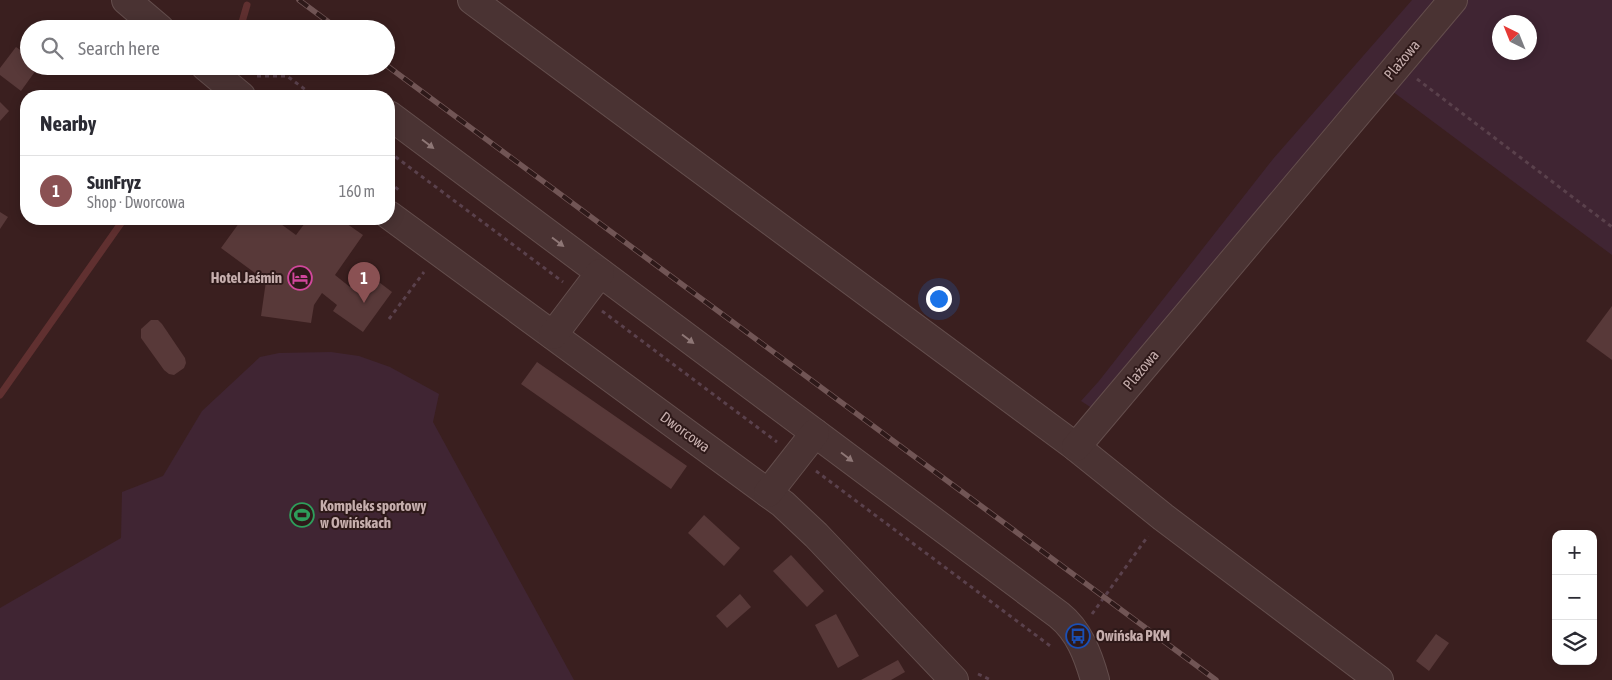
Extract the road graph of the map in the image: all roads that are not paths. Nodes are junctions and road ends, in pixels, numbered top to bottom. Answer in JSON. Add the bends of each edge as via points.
{"nodes":[{"id":1,"x":126,"y":0,"type":"edge"},
{"id":2,"x":472,"y":0,"type":"edge"},
{"id":3,"x":1453,"y":0,"type":"edge"},
{"id":4,"x":149,"y":20,"type":"edge"},
{"id":5,"x":223,"y":75,"type":"edge"},
{"id":6,"x":245,"y":86,"type":"edge"},
{"id":7,"x":395,"y":119,"type":"edge"},
{"id":8,"x":395,"y":219,"type":"edge"},
{"id":9,"x":600,"y":273,"type":"junction"},
{"id":10,"x":553,"y":335,"type":"junction"},
{"id":11,"x":815,"y":433,"type":"junction"},
{"id":12,"x":1076,"y":446,"type":"junction"},
{"id":13,"x":768,"y":493,"type":"junction"},
{"id":14,"x":948,"y":673,"type":"edge"},
{"id":15,"x":968,"y":680,"type":"edge"},
{"id":16,"x":1095,"y":680,"type":"edge"},
{"id":17,"x":1379,"y":680,"type":"edge"}],
"edges":[{"from":1,"to":4,"type":"street"},
{"from":2,"to":12,"type":"street"},
{"from":3,"to":12,"type":"street","name":"Plażowa"},
{"from":5,"to":6,"type":"street"},
{"from":7,"to":9,"type":"street","one_way":true},
{"from":8,"to":10,"type":"street","name":"Dworcowa"},
{"from":9,"to":10,"type":"street"},
{"from":9,"to":11,"type":"street","one_way":true},
{"from":10,"to":13,"type":"street","name":"Dworcowa"},
{"from":11,"to":13,"type":"street"},
{"from":11,"to":16,"type":"street","one_way":true,"via":[[1066,620],[1078,636]]},
{"from":12,"to":17,"type":"street","via":[[1163,517]]},
{"from":13,"to":14,"type":"street","name":"Dworcowa","via":[[807,526]]},
{"from":14,"to":15,"type":"street","name":"Dworcowa"}]}
